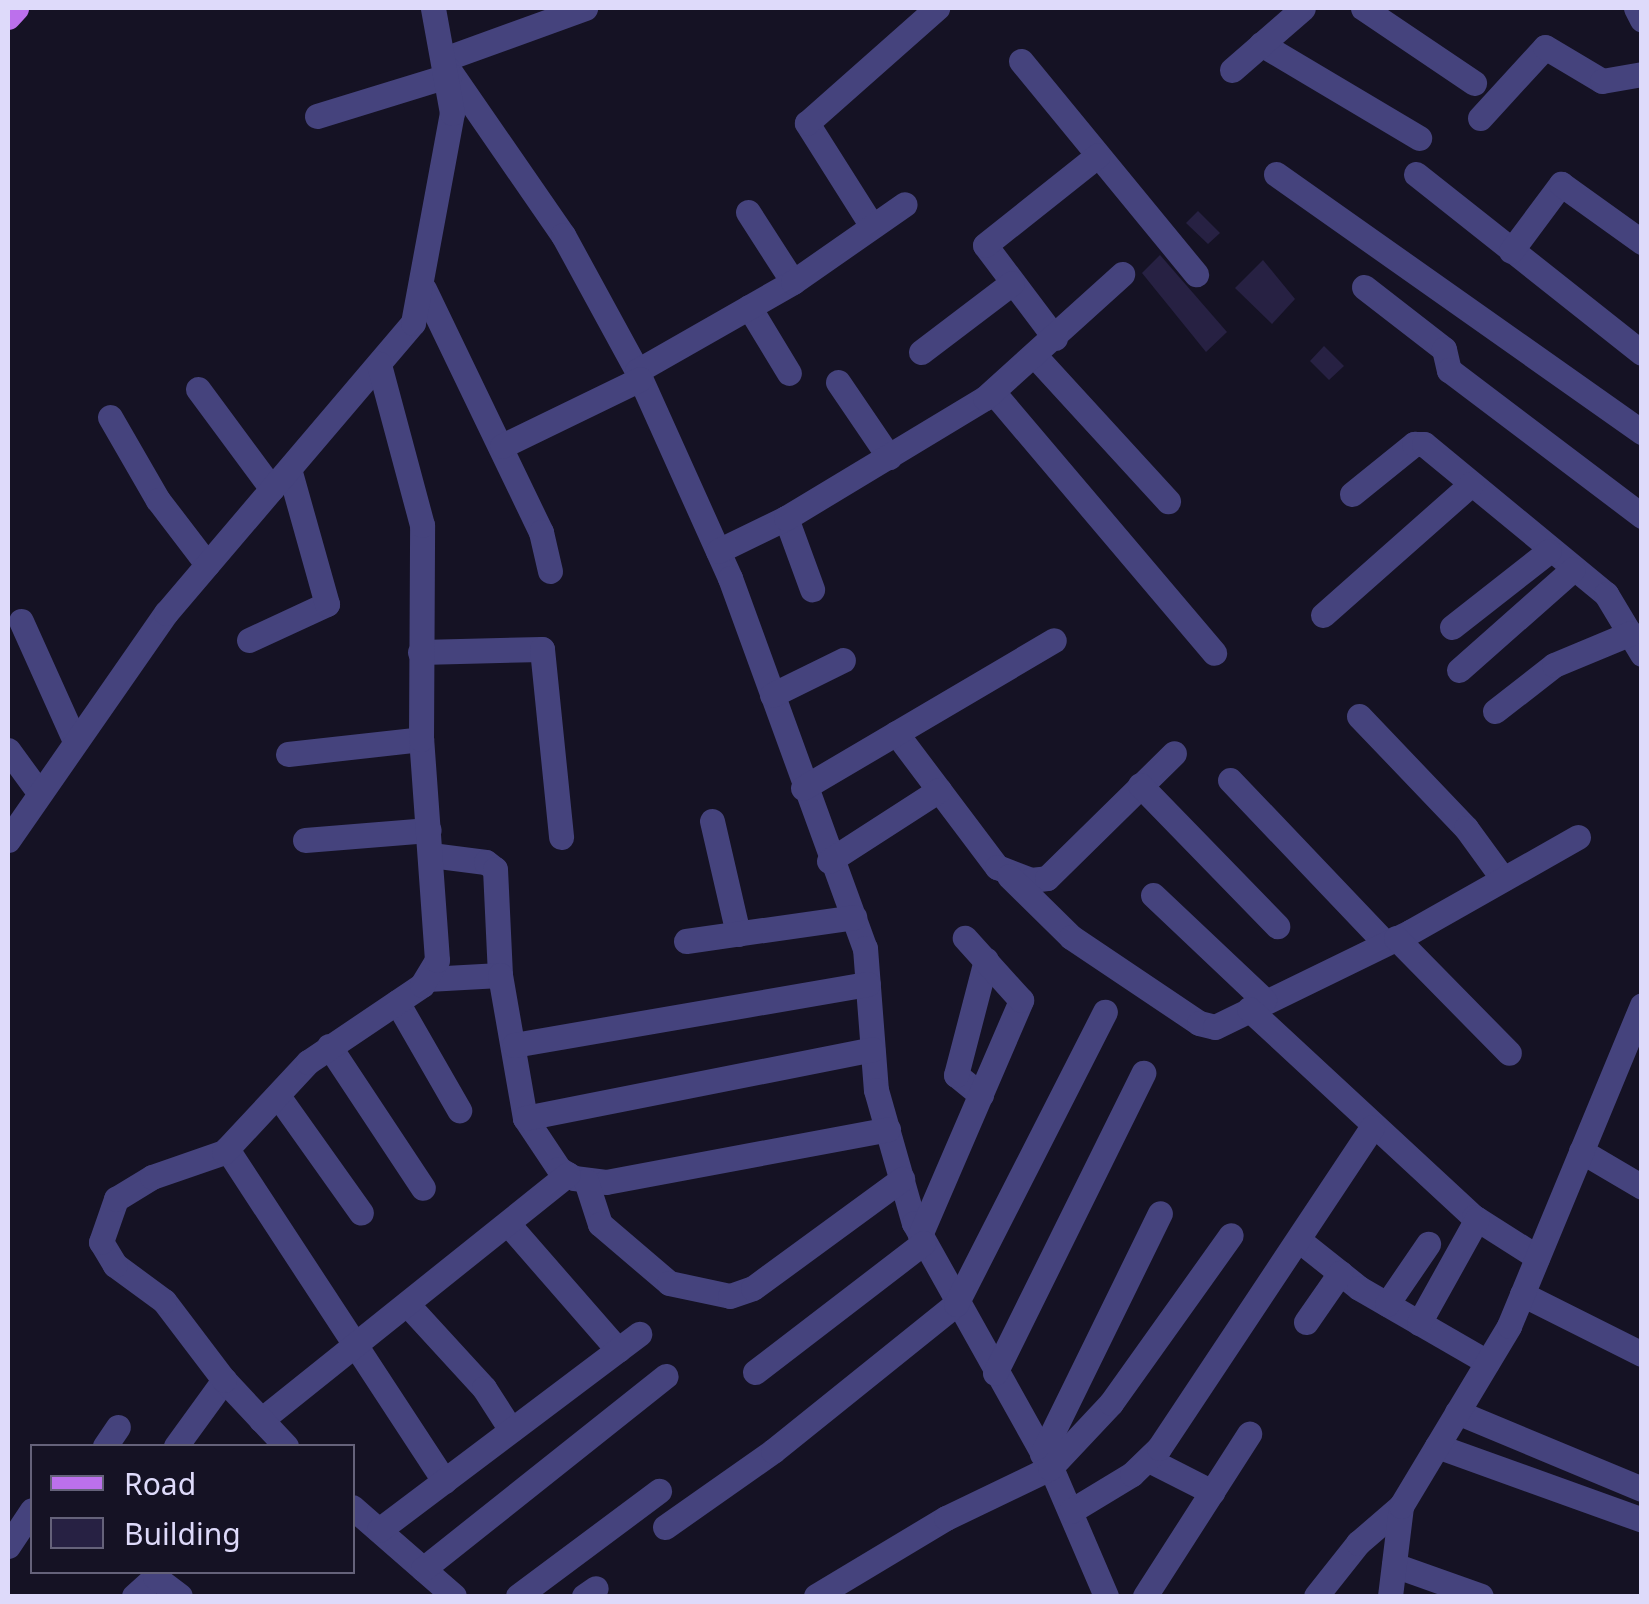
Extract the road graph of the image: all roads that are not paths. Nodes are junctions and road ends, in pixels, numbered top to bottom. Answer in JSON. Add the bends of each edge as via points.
{"nodes":[{"id":1,"x":16,"y":8,"type":"edge"},
{"id":2,"x":434,"y":8,"type":"edge"},
{"id":3,"x":585,"y":8,"type":"edge"},
{"id":4,"x":937,"y":8,"type":"edge"},
{"id":5,"x":1303,"y":8,"type":"edge"},
{"id":6,"x":1363,"y":8,"type":"edge"},
{"id":7,"x":1636,"y":8,"type":"edge"},
{"id":8,"x":8,"y":16,"type":"edge"},
{"id":9,"x":1642,"y":20,"type":"edge"},
{"id":10,"x":1261,"y":44,"type":"junction"},
{"id":11,"x":1021,"y":61,"type":"dead end"},
{"id":12,"x":449,"y":68,"type":"junction"},
{"id":13,"x":1232,"y":70,"type":"dead end"},
{"id":14,"x":1642,"y":74,"type":"edge"},
{"id":15,"x":1474,"y":83,"type":"dead end"},
{"id":16,"x":317,"y":116,"type":"dead end"},
{"id":17,"x":1480,"y":118,"type":"dead end"},
{"id":18,"x":1419,"y":138,"type":"dead end"},
{"id":19,"x":1098,"y":155,"type":"junction"},
{"id":20,"x":1276,"y":174,"type":"dead end"},
{"id":21,"x":1416,"y":174,"type":"dead end"},
{"id":22,"x":904,"y":204,"type":"dead end"},
{"id":23,"x":748,"y":212,"type":"dead end"},
{"id":24,"x":872,"y":226,"type":"junction"},
{"id":25,"x":1642,"y":242,"type":"edge"},
{"id":26,"x":1511,"y":250,"type":"junction"},
{"id":27,"x":1122,"y":274,"type":"dead end"},
{"id":28,"x":1196,"y":274,"type":"dead end"},
{"id":29,"x":793,"y":282,"type":"junction"},
{"id":30,"x":1012,"y":283,"type":"junction"},
{"id":31,"x":1364,"y":287,"type":"dead end"},
{"id":32,"x":424,"y":289,"type":"junction"},
{"id":33,"x":749,"y":307,"type":"junction"},
{"id":34,"x":1056,"y":338,"type":"junction"},
{"id":35,"x":922,"y":352,"type":"dead end"},
{"id":36,"x":1642,"y":353,"type":"edge"},
{"id":37,"x":1035,"y":356,"type":"junction"},
{"id":38,"x":379,"y":364,"type":"junction"},
{"id":39,"x":789,"y":372,"type":"dead end"},
{"id":40,"x":638,"y":375,"type":"junction"},
{"id":41,"x":838,"y":382,"type":"dead end"},
{"id":42,"x":198,"y":390,"type":"dead end"},
{"id":43,"x":993,"y":392,"type":"junction"},
{"id":44,"x":110,"y":416,"type":"dead end"},
{"id":45,"x":1642,"y":432,"type":"edge"},
{"id":46,"x":502,"y":446,"type":"junction"},
{"id":47,"x":889,"y":457,"type":"junction"},
{"id":48,"x":289,"y":469,"type":"junction"},
{"id":49,"x":1472,"y":484,"type":"junction"},
{"id":50,"x":272,"y":489,"type":"junction"},
{"id":51,"x":1352,"y":494,"type":"dead end"},
{"id":52,"x":1168,"y":501,"type":"dead end"},
{"id":53,"x":1642,"y":516,"type":"edge"},
{"id":54,"x":786,"y":518,"type":"junction"},
{"id":55,"x":1549,"y":550,"type":"junction"},
{"id":56,"x":718,"y":551,"type":"junction"},
{"id":57,"x":206,"y":564,"type":"junction"},
{"id":58,"x":1574,"y":569,"type":"junction"},
{"id":59,"x":550,"y":571,"type":"dead end"},
{"id":60,"x":812,"y":589,"type":"dead end"},
{"id":61,"x":1323,"y":615,"type":"dead end"},
{"id":62,"x":21,"y":621,"type":"dead end"},
{"id":63,"x":1452,"y":628,"type":"dead end"},
{"id":64,"x":249,"y":640,"type":"dead end"},
{"id":65,"x":1054,"y":640,"type":"dead end"},
{"id":66,"x":1636,"y":644,"type":"edge"},
{"id":67,"x":420,"y":652,"type":"junction"},
{"id":68,"x":1214,"y":653,"type":"dead end"},
{"id":69,"x":843,"y":660,"type":"dead end"},
{"id":70,"x":1459,"y":670,"type":"dead end"},
{"id":71,"x":772,"y":695,"type":"junction"},
{"id":72,"x":1495,"y":711,"type":"dead end"},
{"id":73,"x":1360,"y":716,"type":"dead end"},
{"id":74,"x":896,"y":733,"type":"junction"},
{"id":75,"x":74,"y":739,"type":"junction"},
{"id":76,"x":421,"y":739,"type":"junction"},
{"id":77,"x":8,"y":750,"type":"edge"},
{"id":78,"x":288,"y":754,"type":"dead end"},
{"id":79,"x":1174,"y":754,"type":"dead end"},
{"id":80,"x":1230,"y":780,"type":"dead end"},
{"id":81,"x":1140,"y":785,"type":"junction"},
{"id":82,"x":804,"y":788,"type":"junction"},
{"id":83,"x":939,"y":790,"type":"junction"},
{"id":84,"x":38,"y":791,"type":"junction"},
{"id":85,"x":712,"y":821,"type":"dead end"},
{"id":86,"x":1578,"y":836,"type":"dead end"},
{"id":87,"x":561,"y":837,"type":"dead end"},
{"id":88,"x":8,"y":840,"type":"edge"},
{"id":89,"x":305,"y":840,"type":"dead end"},
{"id":90,"x":430,"y":843,"type":"junction"},
{"id":91,"x":829,"y":861,"type":"junction"},
{"id":92,"x":1009,"y":876,"type":"junction"},
{"id":93,"x":1503,"y":878,"type":"junction"},
{"id":94,"x":1152,"y":895,"type":"dead end"},
{"id":95,"x":854,"y":917,"type":"junction"},
{"id":96,"x":1277,"y":926,"type":"dead end"},
{"id":97,"x":738,"y":934,"type":"junction"},
{"id":98,"x":965,"y":938,"type":"dead end"},
{"id":99,"x":1391,"y":940,"type":"junction"},
{"id":100,"x":686,"y":942,"type":"dead end"},
{"id":101,"x":986,"y":960,"type":"junction"},
{"id":102,"x":500,"y":976,"type":"junction"},
{"id":103,"x":427,"y":979,"type":"junction"},
{"id":104,"x":868,"y":984,"type":"junction"},
{"id":105,"x":397,"y":1002,"type":"junction"},
{"id":106,"x":1257,"y":1004,"type":"junction"},
{"id":107,"x":1642,"y":1005,"type":"edge"},
{"id":108,"x":1105,"y":1012,"type":"dead end"},
{"id":109,"x":514,"y":1045,"type":"junction"},
{"id":110,"x":329,"y":1046,"type":"junction"},
{"id":111,"x":1634,"y":1047,"type":"edge"},
{"id":112,"x":872,"y":1049,"type":"junction"},
{"id":113,"x":1508,"y":1053,"type":"dead end"},
{"id":114,"x":1143,"y":1073,"type":"dead end"},
{"id":115,"x":981,"y":1095,"type":"junction"},
{"id":116,"x":278,"y":1096,"type":"junction"},
{"id":117,"x":459,"y":1110,"type":"dead end"},
{"id":118,"x":525,"y":1118,"type":"junction"},
{"id":119,"x":1372,"y":1127,"type":"junction"},
{"id":120,"x":888,"y":1130,"type":"junction"},
{"id":121,"x":227,"y":1149,"type":"junction"},
{"id":122,"x":1581,"y":1151,"type":"junction"},
{"id":123,"x":577,"y":1178,"type":"junction"},
{"id":124,"x":902,"y":1179,"type":"junction"},
{"id":125,"x":1642,"y":1187,"type":"edge"},
{"id":126,"x":423,"y":1188,"type":"dead end"},
{"id":127,"x":361,"y":1213,"type":"dead end"},
{"id":128,"x":1160,"y":1213,"type":"dead end"},
{"id":129,"x":1477,"y":1219,"type":"junction"},
{"id":130,"x":508,"y":1225,"type":"junction"},
{"id":131,"x":1231,"y":1235,"type":"dead end"},
{"id":132,"x":922,"y":1239,"type":"junction"},
{"id":133,"x":1300,"y":1241,"type":"junction"},
{"id":134,"x":1428,"y":1244,"type":"dead end"},
{"id":135,"x":1537,"y":1257,"type":"junction"},
{"id":136,"x":1340,"y":1273,"type":"junction"},
{"id":137,"x":1522,"y":1294,"type":"junction"},
{"id":138,"x":408,"y":1304,"type":"junction"},
{"id":139,"x":956,"y":1304,"type":"junction"},
{"id":140,"x":1387,"y":1304,"type":"junction"},
{"id":141,"x":1306,"y":1322,"type":"dead end"},
{"id":142,"x":1419,"y":1323,"type":"junction"},
{"id":143,"x":358,"y":1342,"type":"junction"},
{"id":144,"x":1642,"y":1354,"type":"edge"},
{"id":145,"x":1487,"y":1362,"type":"junction"},
{"id":146,"x":755,"y":1372,"type":"dead end"},
{"id":147,"x":996,"y":1372,"type":"junction"},
{"id":148,"x":666,"y":1376,"type":"dead end"},
{"id":149,"x":224,"y":1380,"type":"junction"},
{"id":150,"x":1457,"y":1412,"type":"junction"},
{"id":151,"x":260,"y":1420,"type":"junction"},
{"id":152,"x":511,"y":1430,"type":"junction"},
{"id":153,"x":1249,"y":1434,"type":"dead end"},
{"id":154,"x":177,"y":1444,"type":"edge"},
{"id":155,"x":284,"y":1444,"type":"edge"},
{"id":156,"x":1437,"y":1446,"type":"junction"},
{"id":157,"x":1149,"y":1460,"type":"junction"},
{"id":158,"x":1046,"y":1461,"type":"junction"},
{"id":159,"x":444,"y":1481,"type":"junction"},
{"id":160,"x":1642,"y":1489,"type":"edge"},
{"id":161,"x":659,"y":1491,"type":"dead end"},
{"id":162,"x":1212,"y":1492,"type":"junction"},
{"id":163,"x":1402,"y":1506,"type":"junction"},
{"id":164,"x":355,"y":1510,"type":"edge"},
{"id":165,"x":1071,"y":1511,"type":"junction"},
{"id":166,"x":30,"y":1513,"type":"edge"},
{"id":167,"x":1642,"y":1520,"type":"edge"},
{"id":168,"x":664,"y":1527,"type":"dead end"},
{"id":169,"x":379,"y":1530,"type":"junction"},
{"id":170,"x":8,"y":1546,"type":"edge"},
{"id":171,"x":1394,"y":1565,"type":"junction"},
{"id":172,"x":423,"y":1569,"type":"junction"},
{"id":173,"x":134,"y":1596,"type":"edge"},
{"id":174,"x":180,"y":1596,"type":"edge"},
{"id":175,"x":454,"y":1596,"type":"edge"},
{"id":176,"x":518,"y":1596,"type":"edge"},
{"id":177,"x":816,"y":1596,"type":"edge"},
{"id":178,"x":1106,"y":1596,"type":"edge"},
{"id":179,"x":1145,"y":1596,"type":"edge"},
{"id":180,"x":1316,"y":1596,"type":"edge"},
{"id":181,"x":1390,"y":1596,"type":"edge"},
{"id":182,"x":1481,"y":1596,"type":"edge"}],
"edges":[{"from":1,"to":8,"type":"main road"},
{"from":2,"to":12,"type":"street"},
{"from":3,"to":12,"type":"street"},
{"from":4,"to":24,"type":"street","via":[[807,123]]},
{"from":5,"to":10,"type":"street"},
{"from":6,"to":15,"type":"street"},
{"from":7,"to":9,"type":"street"},
{"from":10,"to":13,"type":"street"},
{"from":10,"to":18,"type":"street"},
{"from":11,"to":19,"type":"street"},
{"from":12,"to":16,"type":"street"},
{"from":12,"to":32,"type":"street","via":[[450,137]]},
{"from":12,"to":40,"type":"street","via":[[552,216]]},
{"from":14,"to":17,"type":"street","via":[[1602,82],[1545,47]]},
{"from":19,"to":28,"type":"street"},
{"from":19,"to":30,"type":"street","via":[[986,240],[986,250]]},
{"from":20,"to":45,"type":"street"},
{"from":21,"to":26,"type":"street"},
{"from":22,"to":24,"type":"street"},
{"from":23,"to":29,"type":"street"},
{"from":24,"to":29,"type":"street"},
{"from":25,"to":26,"type":"street","via":[[1560,184]]},
{"from":26,"to":36,"type":"street"},
{"from":27,"to":34,"type":"street"},
{"from":29,"to":33,"type":"street"},
{"from":30,"to":34,"type":"street"},
{"from":30,"to":35,"type":"street"},
{"from":31,"to":53,"type":"street","via":[[1444,350],[1449,370]]},
{"from":32,"to":38,"type":"street","via":[[413,323]]},
{"from":32,"to":46,"type":"street"},
{"from":33,"to":39,"type":"street"},
{"from":33,"to":40,"type":"street"},
{"from":34,"to":37,"type":"street"},
{"from":37,"to":43,"type":"street"},
{"from":37,"to":52,"type":"street"},
{"from":38,"to":48,"type":"street"},
{"from":38,"to":67,"type":"street","via":[[422,525]]},
{"from":40,"to":46,"type":"street"},
{"from":40,"to":56,"type":"street"},
{"from":41,"to":47,"type":"street"},
{"from":42,"to":50,"type":"street"},
{"from":43,"to":47,"type":"street"},
{"from":43,"to":68,"type":"street"},
{"from":44,"to":57,"type":"street","via":[[158,500]]},
{"from":46,"to":59,"type":"street","via":[[541,532]]},
{"from":47,"to":54,"type":"street"},
{"from":48,"to":50,"type":"street"},
{"from":48,"to":64,"type":"street","via":[[327,604]]},
{"from":49,"to":51,"type":"street","via":[[1420,443]]},
{"from":49,"to":55,"type":"street"},
{"from":49,"to":61,"type":"street"},
{"from":50,"to":57,"type":"street"},
{"from":54,"to":56,"type":"street"},
{"from":54,"to":60,"type":"street"},
{"from":55,"to":58,"type":"street"},
{"from":55,"to":63,"type":"street"},
{"from":56,"to":71,"type":"street"},
{"from":57,"to":75,"type":"street"},
{"from":58,"to":66,"type":"street","via":[[1615,604]]},
{"from":58,"to":70,"type":"street"},
{"from":62,"to":75,"type":"street"},
{"from":65,"to":74,"type":"street"},
{"from":66,"to":72,"type":"street","via":[[1554,666]]},
{"from":67,"to":76,"type":"street"},
{"from":67,"to":87,"type":"street","via":[[542,649]]},
{"from":69,"to":71,"type":"street"},
{"from":71,"to":82,"type":"street"},
{"from":73,"to":93,"type":"street","via":[[1466,828]]},
{"from":74,"to":82,"type":"street"},
{"from":74,"to":83,"type":"street"},
{"from":75,"to":84,"type":"street"},
{"from":76,"to":78,"type":"street"},
{"from":76,"to":90,"type":"street"},
{"from":77,"to":84,"type":"street"},
{"from":79,"to":81,"type":"street"},
{"from":80,"to":99,"type":"street"},
{"from":81,"to":92,"type":"street","via":[[1047,878]]},
{"from":81,"to":96,"type":"street"},
{"from":82,"to":91,"type":"street"},
{"from":83,"to":91,"type":"street"},
{"from":83,"to":92,"type":"street"},
{"from":84,"to":88,"type":"street"},
{"from":85,"to":97,"type":"street"},
{"from":86,"to":93,"type":"street"},
{"from":89,"to":90,"type":"street"},
{"from":90,"to":102,"type":"street","via":[[495,869]]},
{"from":90,"to":103,"type":"street","via":[[439,938]]},
{"from":91,"to":95,"type":"street"},
{"from":92,"to":106,"type":"street","via":[[1071,937],[1199,1022],[1216,1026]]},
{"from":93,"to":99,"type":"street"},
{"from":94,"to":106,"type":"street"},
{"from":95,"to":97,"type":"street"},
{"from":95,"to":104,"type":"street"},
{"from":97,"to":100,"type":"street"},
{"from":98,"to":101,"type":"street"},
{"from":99,"to":106,"type":"street"},
{"from":99,"to":113,"type":"street"},
{"from":101,"to":115,"type":"street","via":[[956,1076]]},
{"from":101,"to":115,"type":"street","via":[[1021,1000]]},
{"from":102,"to":103,"type":"street"},
{"from":102,"to":109,"type":"street"},
{"from":103,"to":105,"type":"street"},
{"from":104,"to":109,"type":"street"},
{"from":104,"to":112,"type":"street"},
{"from":105,"to":110,"type":"street"},
{"from":105,"to":117,"type":"street"},
{"from":106,"to":119,"type":"street"},
{"from":107,"to":111,"type":"street"},
{"from":108,"to":139,"type":"street"},
{"from":109,"to":118,"type":"street"},
{"from":110,"to":116,"type":"street"},
{"from":110,"to":126,"type":"street"},
{"from":111,"to":122,"type":"street"},
{"from":112,"to":118,"type":"street"},
{"from":112,"to":120,"type":"street"},
{"from":114,"to":147,"type":"street"},
{"from":115,"to":132,"type":"street"},
{"from":116,"to":121,"type":"street"},
{"from":116,"to":127,"type":"street"},
{"from":118,"to":123,"type":"street"},
{"from":119,"to":129,"type":"street"},
{"from":119,"to":133,"type":"street"},
{"from":120,"to":123,"type":"street"},
{"from":120,"to":124,"type":"street"},
{"from":121,"to":143,"type":"street"},
{"from":121,"to":149,"type":"street","via":[[124,1192],[106,1217],[101,1242],[114,1266],[164,1301]]},
{"from":122,"to":125,"type":"street"},
{"from":122,"to":135,"type":"street"},
{"from":123,"to":124,"type":"street","via":[[600,1224],[669,1283],[730,1296],[754,1288]]},
{"from":123,"to":130,"type":"street"},
{"from":124,"to":132,"type":"street"},
{"from":128,"to":158,"type":"street"},
{"from":129,"to":135,"type":"street"},
{"from":129,"to":142,"type":"street"},
{"from":130,"to":138,"type":"street"},
{"from":130,"to":152,"type":"street","via":[[628,1342]]},
{"from":131,"to":158,"type":"street","via":[[1111,1403]]},
{"from":132,"to":139,"type":"street"},
{"from":132,"to":146,"type":"street"},
{"from":133,"to":136,"type":"street"},
{"from":133,"to":157,"type":"street"},
{"from":134,"to":140,"type":"street"},
{"from":135,"to":137,"type":"street"},
{"from":136,"to":140,"type":"street"},
{"from":136,"to":141,"type":"street"},
{"from":137,"to":144,"type":"street"},
{"from":137,"to":145,"type":"street"},
{"from":138,"to":143,"type":"street"},
{"from":138,"to":152,"type":"street","via":[[484,1388]]},
{"from":139,"to":147,"type":"street"},
{"from":139,"to":168,"type":"street","via":[[773,1451]]},
{"from":140,"to":142,"type":"street"},
{"from":142,"to":145,"type":"street"},
{"from":143,"to":151,"type":"street"},
{"from":143,"to":159,"type":"street"},
{"from":145,"to":150,"type":"street"},
{"from":147,"to":158,"type":"street"},
{"from":148,"to":172,"type":"street"},
{"from":149,"to":151,"type":"street"},
{"from":149,"to":154,"type":"street"},
{"from":150,"to":156,"type":"street"},
{"from":150,"to":160,"type":"street"},
{"from":151,"to":155,"type":"street"},
{"from":152,"to":159,"type":"street"},
{"from":153,"to":162,"type":"street"},
{"from":156,"to":163,"type":"street"},
{"from":156,"to":167,"type":"street"},
{"from":157,"to":162,"type":"street"},
{"from":157,"to":165,"type":"street"},
{"from":158,"to":165,"type":"street"},
{"from":158,"to":177,"type":"street"},
{"from":159,"to":169,"type":"street"},
{"from":161,"to":176,"type":"street"},
{"from":162,"to":179,"type":"street"},
{"from":163,"to":171,"type":"street"},
{"from":163,"to":180,"type":"street","via":[[1358,1543]]},
{"from":164,"to":169,"type":"street"},
{"from":165,"to":178,"type":"street"},
{"from":166,"to":170,"type":"street"},
{"from":169,"to":172,"type":"street"},
{"from":171,"to":181,"type":"street"},
{"from":171,"to":182,"type":"street"},
{"from":172,"to":175,"type":"street"},
{"from":173,"to":174,"type":"street","via":[[156,1577]]}]}
